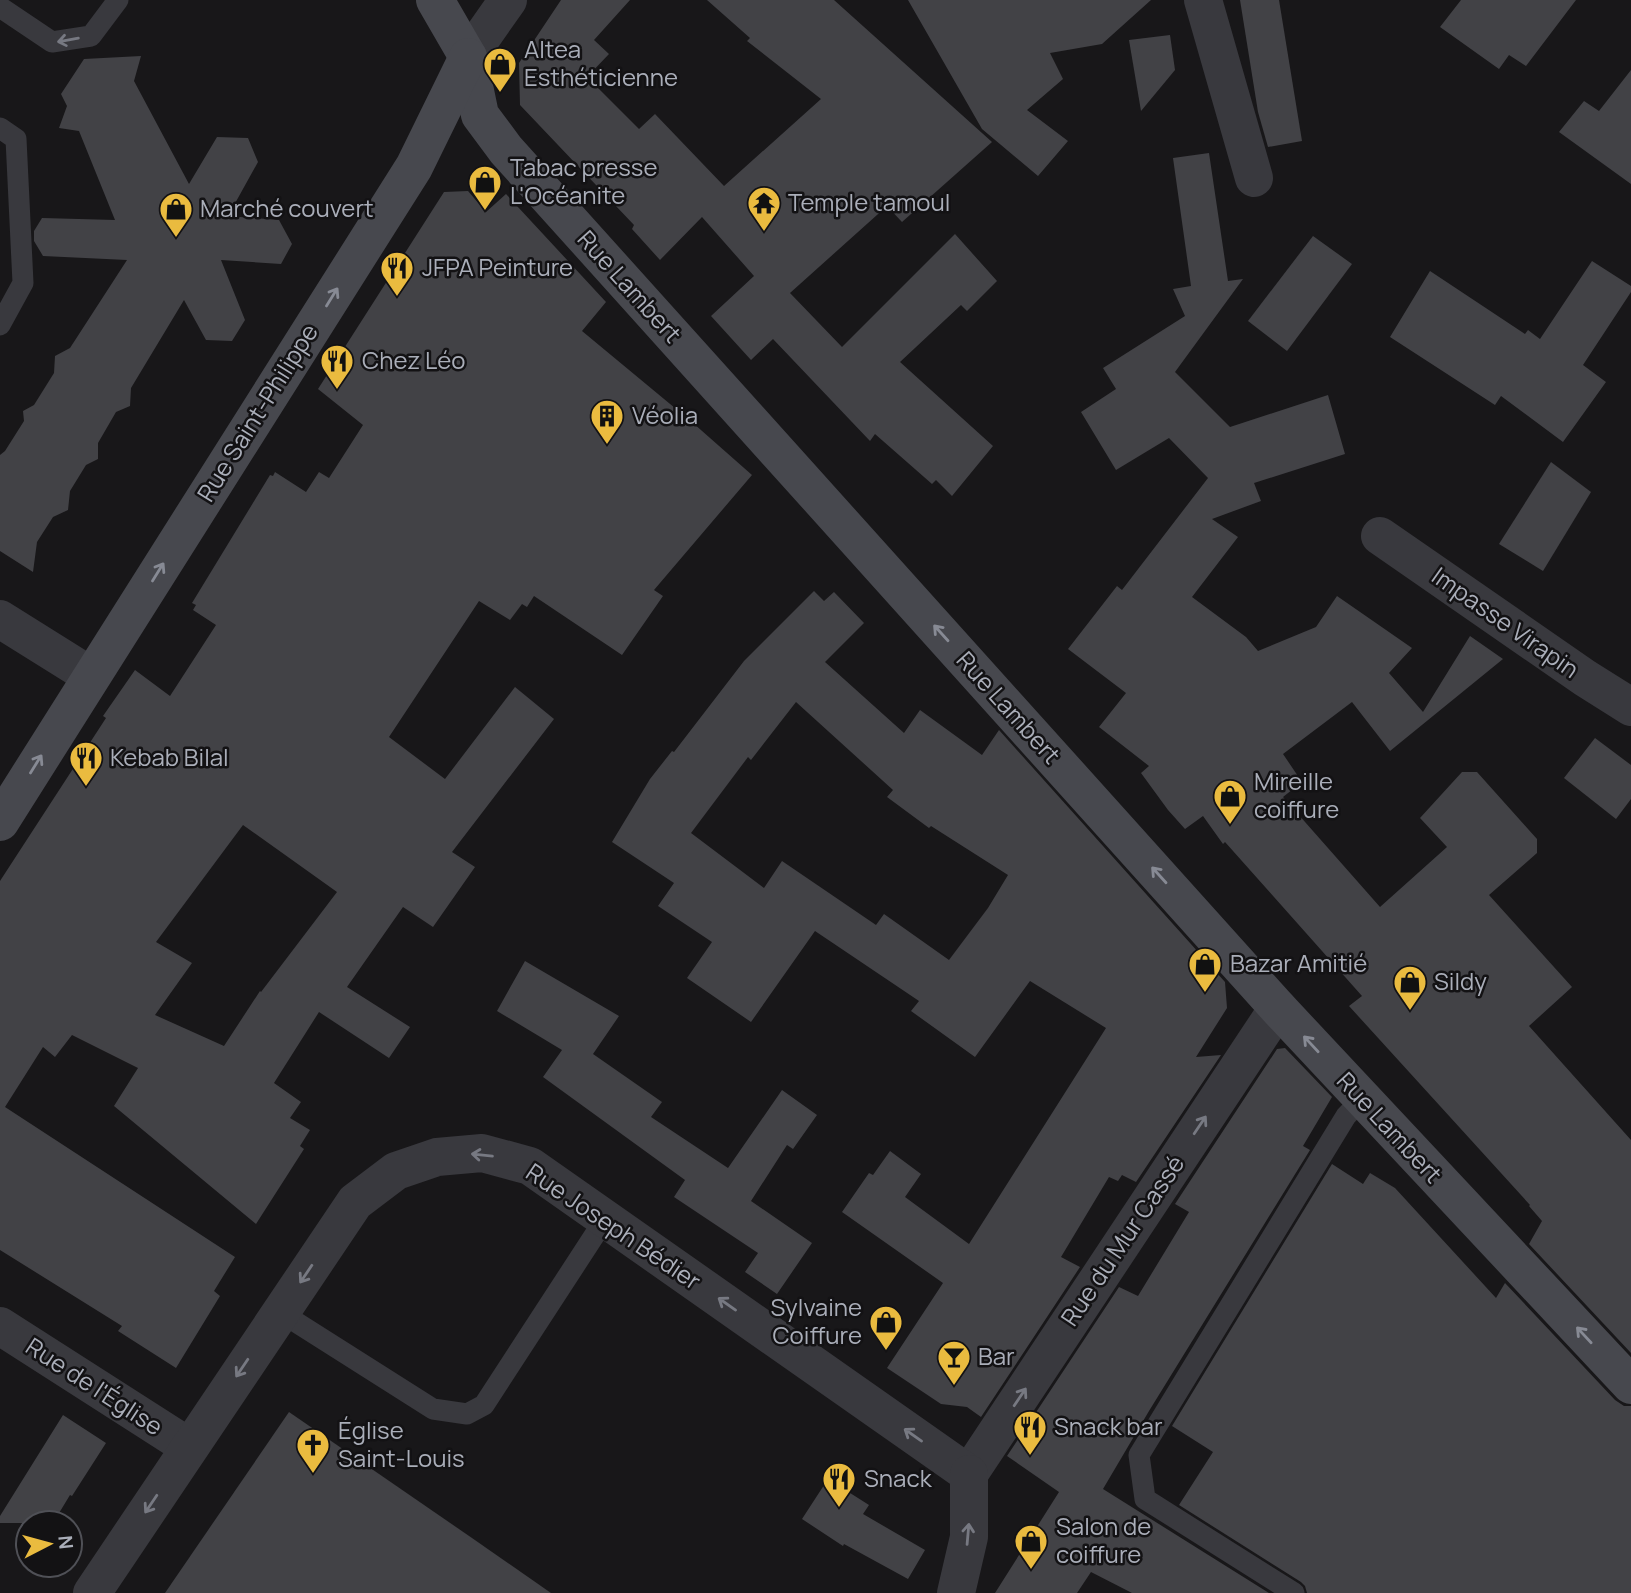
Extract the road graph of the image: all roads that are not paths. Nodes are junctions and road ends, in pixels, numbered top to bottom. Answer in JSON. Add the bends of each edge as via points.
{"nodes":[{"id":1,"x":118,"y":0,"type":"edge"},
{"id":2,"x":435,"y":0,"type":"edge"},
{"id":3,"x":508,"y":0,"type":"edge"},
{"id":4,"x":1203,"y":0,"type":"edge"},
{"id":5,"x":0,"y":7,"type":"edge"},
{"id":6,"x":468,"y":57,"type":"junction"},
{"id":7,"x":8,"y":133,"type":"edge"},
{"id":8,"x":1254,"y":178,"type":"dead end"},
{"id":9,"x":0,"y":325,"type":"edge"},
{"id":10,"x":1380,"y":536,"type":"dead end"},
{"id":11,"x":0,"y":620,"type":"edge"},
{"id":12,"x":91,"y":676,"type":"junction"},
{"id":13,"x":1631,"y":707,"type":"edge"},
{"id":14,"x":0,"y":822,"type":"edge"},
{"id":15,"x":1278,"y":1008,"type":"junction"},
{"id":16,"x":1362,"y":1098,"type":"junction"},
{"id":17,"x":606,"y":1219,"type":"junction"},
{"id":18,"x":280,"y":1312,"type":"junction"},
{"id":19,"x":0,"y":1326,"type":"edge"},
{"id":20,"x":1631,"y":1385,"type":"edge"},
{"id":21,"x":189,"y":1447,"type":"junction"},
{"id":22,"x":969,"y":1474,"type":"junction"},
{"id":23,"x":92,"y":1593,"type":"edge"},
{"id":24,"x":956,"y":1593,"type":"edge"},
{"id":25,"x":1294,"y":1593,"type":"edge"}],
"edges":[{"from":1,"to":5,"type":"lane","one_way":true,"via":[[91,36],[52,43]]},
{"from":2,"to":6,"type":"street","name":"Rue Lambert"},
{"from":3,"to":6,"type":"street","name":"Rue Saint-Philippe"},
{"from":4,"to":8,"type":"street"},
{"from":12,"to":6,"type":"street","name":"Rue Saint-Philippe","one_way":true,"via":[[414,167]]},
{"from":15,"to":6,"type":"street","name":"Rue Lambert","one_way":true,"via":[[506,150],[480,116]]},
{"from":7,"to":9,"type":"lane","via":[[23,284]]},
{"from":10,"to":13,"type":"street","name":"Impasse Virapin"},
{"from":11,"to":12,"type":"street"},
{"from":14,"to":12,"type":"street","name":"Rue Saint-Philippe","one_way":true},
{"from":16,"to":15,"type":"street","name":"Rue Lambert","one_way":true},
{"from":22,"to":15,"type":"street","name":"Rue du Mur Cassé","one_way":true},
{"from":20,"to":16,"type":"street","name":"Rue Lambert","one_way":true},
{"from":16,"to":25,"type":"lane","via":[[1346,1116],[1139,1455],[1146,1499]]},
{"from":17,"to":18,"type":"street","name":"Rue Joseph Bédier","one_way":true,"via":[[530,1166],[482,1153],[437,1157],[396,1171],[355,1202]]},
{"from":17,"to":18,"type":"lane","via":[[484,1405],[467,1414],[433,1409]]},
{"from":22,"to":17,"type":"street","name":"Rue Joseph Bédier","one_way":true},
{"from":18,"to":21,"type":"street","name":"Rue Joseph Bédier","one_way":true},
{"from":19,"to":21,"type":"street","name":"Rue de l'Église"},
{"from":21,"to":23,"type":"street","name":"Rue Joseph Bédier","one_way":true},
{"from":24,"to":22,"type":"street","one_way":true,"via":[[969,1537]]}]}
